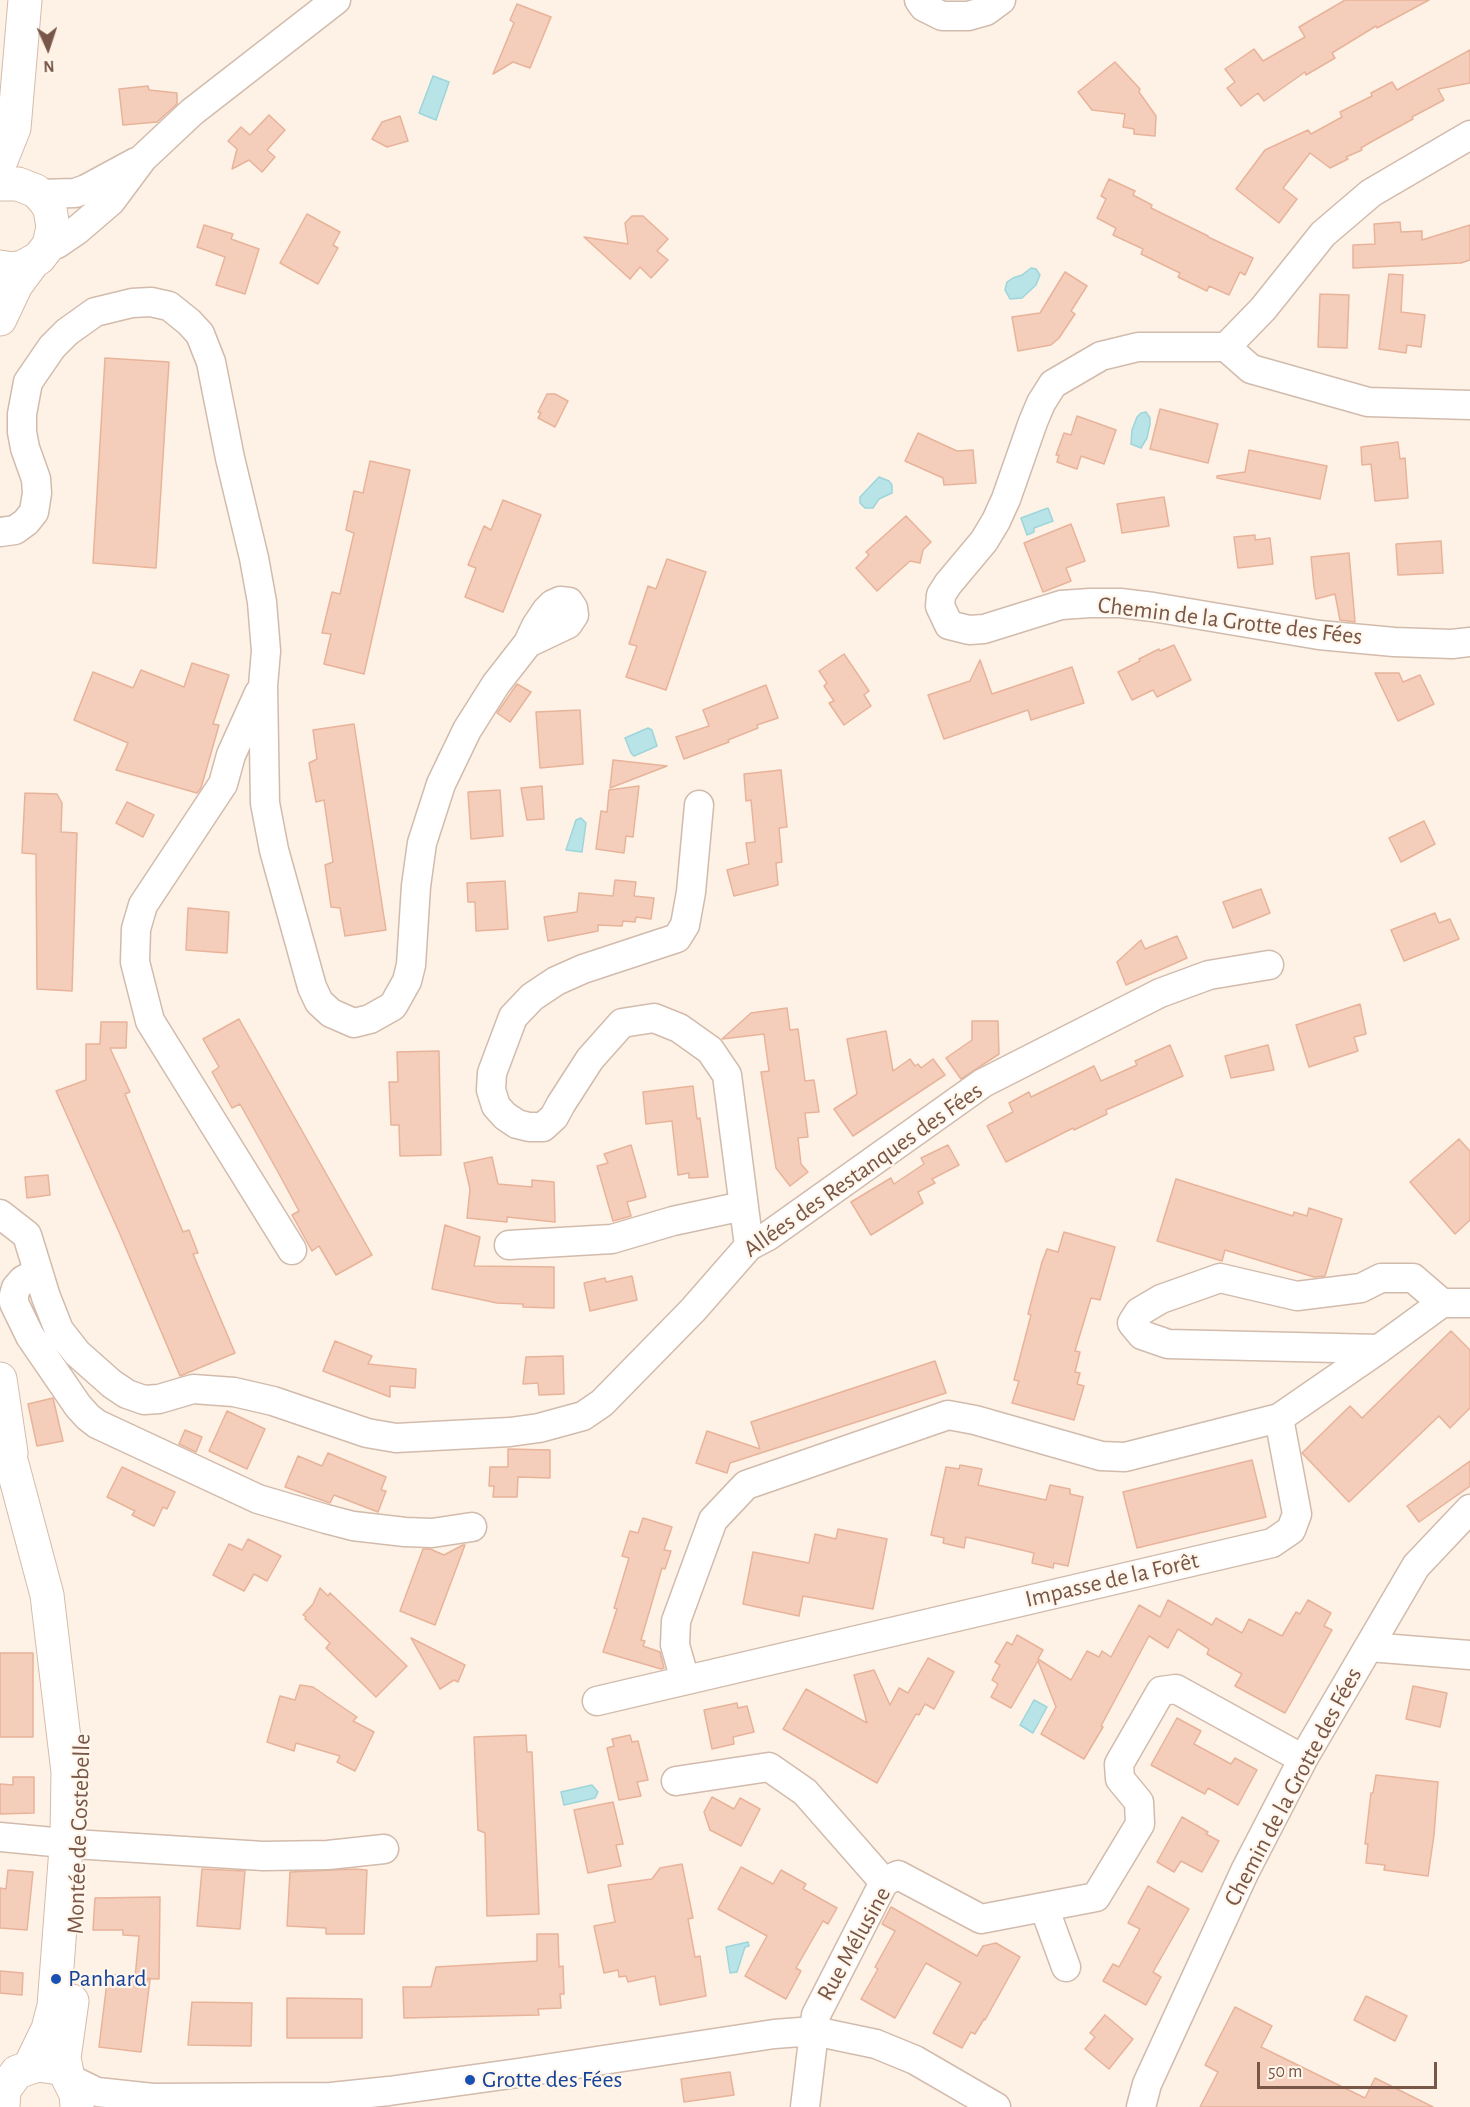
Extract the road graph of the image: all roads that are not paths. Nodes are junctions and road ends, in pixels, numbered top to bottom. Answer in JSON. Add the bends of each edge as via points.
{"nodes":[{"id":1,"x":25,"y":0,"type":"edge"},
{"id":2,"x":336,"y":0,"type":"edge"},
{"id":3,"x":919,"y":0,"type":"edge"},
{"id":4,"x":1001,"y":0,"type":"edge"},
{"id":5,"x":14,"y":128,"type":"junction"},
{"id":6,"x":1470,"y":135,"type":"edge"},
{"id":7,"x":143,"y":158,"type":"junction"},
{"id":8,"x":0,"y":163,"type":"edge"},
{"id":9,"x":0,"y":184,"type":"edge"},
{"id":10,"x":38,"y":193,"type":"junction"},
{"id":11,"x":41,"y":254,"type":"junction"},
{"id":12,"x":0,"y":267,"type":"edge"},
{"id":13,"x":0,"y":320,"type":"edge"},
{"id":14,"x":1226,"y":347,"type":"junction"},
{"id":15,"x":1470,"y":405,"type":"edge"},
{"id":16,"x":0,"y":532,"type":"edge"},
{"id":17,"x":1470,"y":642,"type":"edge"},
{"id":18,"x":528,"y":643,"type":"dead end"},
{"id":19,"x":263,"y":686,"type":"junction"},
{"id":20,"x":699,"y":805,"type":"dead end"},
{"id":21,"x":1269,"y":964,"type":"dead end"},
{"id":22,"x":743,"y":1206,"type":"junction"},
{"id":23,"x":0,"y":1214,"type":"edge"},
{"id":24,"x":509,"y":1245,"type":"dead end"},
{"id":25,"x":749,"y":1246,"type":"junction"},
{"id":26,"x":292,"y":1250,"type":"dead end"},
{"id":27,"x":38,"y":1272,"type":"junction"},
{"id":28,"x":1442,"y":1303,"type":"junction"},
{"id":29,"x":1470,"y":1303,"type":"edge"},
{"id":30,"x":1379,"y":1349,"type":"junction"},
{"id":31,"x":0,"y":1379,"type":"edge"},
{"id":32,"x":1279,"y":1418,"type":"junction"},
{"id":33,"x":0,"y":1432,"type":"edge"},
{"id":34,"x":12,"y":1464,"type":"junction"},
{"id":35,"x":1470,"y":1509,"type":"edge"},
{"id":36,"x":472,"y":1527,"type":"dead end"},
{"id":37,"x":1369,"y":1647,"type":"junction"},
{"id":38,"x":1470,"y":1655,"type":"edge"},
{"id":39,"x":686,"y":1680,"type":"junction"},
{"id":40,"x":597,"y":1701,"type":"dead end"},
{"id":41,"x":1304,"y":1759,"type":"junction"},
{"id":42,"x":676,"y":1781,"type":"dead end"},
{"id":43,"x":0,"y":1837,"type":"edge"},
{"id":44,"x":74,"y":1844,"type":"junction"},
{"id":45,"x":384,"y":1849,"type":"dead end"},
{"id":46,"x":884,"y":1882,"type":"junction"},
{"id":47,"x":1044,"y":1907,"type":"junction"},
{"id":48,"x":1066,"y":1967,"type":"dead end"},
{"id":49,"x":814,"y":2031,"type":"junction"},
{"id":50,"x":10,"y":2087,"type":"edge"},
{"id":51,"x":73,"y":2092,"type":"edge"},
{"id":52,"x":1144,"y":2096,"type":"edge"},
{"id":53,"x":153,"y":2098,"type":"junction"},
{"id":54,"x":286,"y":2102,"type":"edge"},
{"id":55,"x":96,"y":2107,"type":"edge"},
{"id":56,"x":805,"y":2107,"type":"edge"},
{"id":57,"x":996,"y":2107,"type":"edge"},
{"id":58,"x":1121,"y":2107,"type":"edge"}],
"edges":[{"from":1,"to":5,"type":"main road"},
{"from":2,"to":7,"type":"street","via":[[192,112]]},
{"from":3,"to":4,"type":"street","via":[[942,16],[968,16],[986,11]]},
{"from":5,"to":8,"type":"main road"},
{"from":5,"to":10,"type":"main road"},
{"from":6,"to":14,"type":"street","via":[[1371,193],[1323,234],[1263,309]]},
{"from":7,"to":10,"type":"street","via":[[75,193]]},
{"from":7,"to":11,"type":"street","via":[[111,201]]},
{"from":9,"to":10,"type":"main road","via":[[18,183]]},
{"from":10,"to":11,"type":"main road","via":[[53,218]]},
{"from":11,"to":12,"type":"main road","via":[[12,269]]},
{"from":11,"to":13,"type":"main road","via":[[16,285]]},
{"from":14,"to":15,"type":"street","via":[[1251,369],[1368,402]]},
{"from":14,"to":17,"type":"street","name":"Chemin de la Grotte des Fées","via":[[1138,347],[1101,356],[1053,384],[1033,422],[996,521],[940,595],[940,606],[949,625],[984,629],[1061,605],[1120,603],[1319,635],[1394,642]]},
{"from":16,"to":19,"type":"street","via":[[15,531],[34,512],[36,478],[22,432],[23,405],[28,382],[52,347],[95,312],[132,303],[169,306],[200,334],[212,362],[262,602],[266,651]]},
{"from":18,"to":19,"type":"street","via":[[467,730],[433,805],[422,843],[407,981],[393,1006],[354,1023],[331,1013],[312,987],[274,850],[265,803]]},
{"from":19,"to":26,"type":"street","via":[[231,755],[223,784],[143,905],[136,929],[135,962],[150,1021]]},
{"from":20,"to":22,"type":"street","via":[[691,892],[685,925],[677,938],[583,969],[532,997],[513,1017],[492,1072],[491,1090],[504,1116],[517,1124],[543,1127],[554,1117],[590,1059],[622,1023],[654,1018],[679,1028],[710,1050],[727,1075]]},
{"from":21,"to":25,"type":"street","name":"Allées des Restanques des Fées","via":[[1209,975],[1160,993],[983,1083]]},
{"from":22,"to":24,"type":"street","via":[[612,1239]]},
{"from":22,"to":25,"type":"street"},
{"from":23,"to":27,"type":"street","name":"Allées des Restanques des Fées","via":[[27,1235]]},
{"from":25,"to":27,"type":"street","name":"Allées des Restanques des Fées","via":[[647,1359],[583,1416],[510,1432],[396,1438],[367,1433],[234,1392],[193,1389],[144,1400],[127,1394],[77,1353],[58,1330]]},
{"from":27,"to":36,"type":"street","via":[[16,1288],[14,1303],[30,1336],[78,1406],[97,1424],[258,1498],[326,1519],[405,1533]]},
{"from":28,"to":29,"type":"street"},
{"from":28,"to":30,"type":"street"},
{"from":28,"to":30,"type":"street","via":[[1413,1278],[1381,1278],[1361,1288],[1296,1296],[1221,1278],[1161,1299],[1139,1312],[1132,1323],[1142,1335],[1168,1344]]},
{"from":30,"to":32,"type":"street"},
{"from":31,"to":34,"type":"main road","name":"Montée de Costebelle"},
{"from":32,"to":39,"type":"street","name":"Impasse de la Forêt","via":[[1296,1514],[1291,1530],[1272,1543]]},
{"from":32,"to":39,"type":"street","via":[[1125,1457],[1101,1456],[948,1415],[746,1485],[713,1520],[676,1621],[675,1645]]},
{"from":33,"to":34,"type":"main road","name":"Montée de Costebelle"},
{"from":34,"to":44,"type":"main road","name":"Montée de Costebelle","via":[[47,1595]]},
{"from":35,"to":37,"type":"street","name":"Chemin de la Grotte des Fées","via":[[1416,1566]]},
{"from":37,"to":38,"type":"street"},
{"from":37,"to":41,"type":"street","name":"Chemin de la Grotte des Fées"},
{"from":39,"to":40,"type":"street","name":"Impasse de la Forêt"},
{"from":41,"to":47,"type":"street","name":"Rue Mélusine","via":[[1176,1689],[1161,1691],[1119,1764],[1120,1779],[1139,1802],[1140,1824],[1096,1897]]},
{"from":41,"to":52,"type":"street","name":"Chemin de la Grotte des Fées","via":[[1245,1871]]},
{"from":42,"to":46,"type":"street","via":[[769,1767],[805,1792]]},
{"from":43,"to":44,"type":"street"},
{"from":44,"to":45,"type":"street","via":[[263,1856]]},
{"from":44,"to":50,"type":"main road","name":"Montée de Costebelle","via":[[48,2029]]},
{"from":44,"to":51,"type":"main road","name":"Montée de Costebelle","via":[[70,2019],[64,2058]]},
{"from":46,"to":47,"type":"street","name":"Rue Mélusine","via":[[898,1875],[981,1919]]},
{"from":46,"to":49,"type":"street","name":"Rue Mélusine","via":[[816,2015]]},
{"from":47,"to":48,"type":"street"},
{"from":49,"to":54,"type":"street"},
{"from":49,"to":56,"type":"street","name":"Rue Mélusine"},
{"from":49,"to":57,"type":"street","via":[[876,2044],[915,2060]]},
{"from":50,"to":51,"type":"main road","name":"Montée de Costebelle","via":[[46,2066],[60,2072]]},
{"from":51,"to":53,"type":"street"},
{"from":52,"to":58,"type":"street","name":"Chemin de la Grotte des Fées"},
{"from":53,"to":54,"type":"street"},
{"from":53,"to":55,"type":"street"}]}
